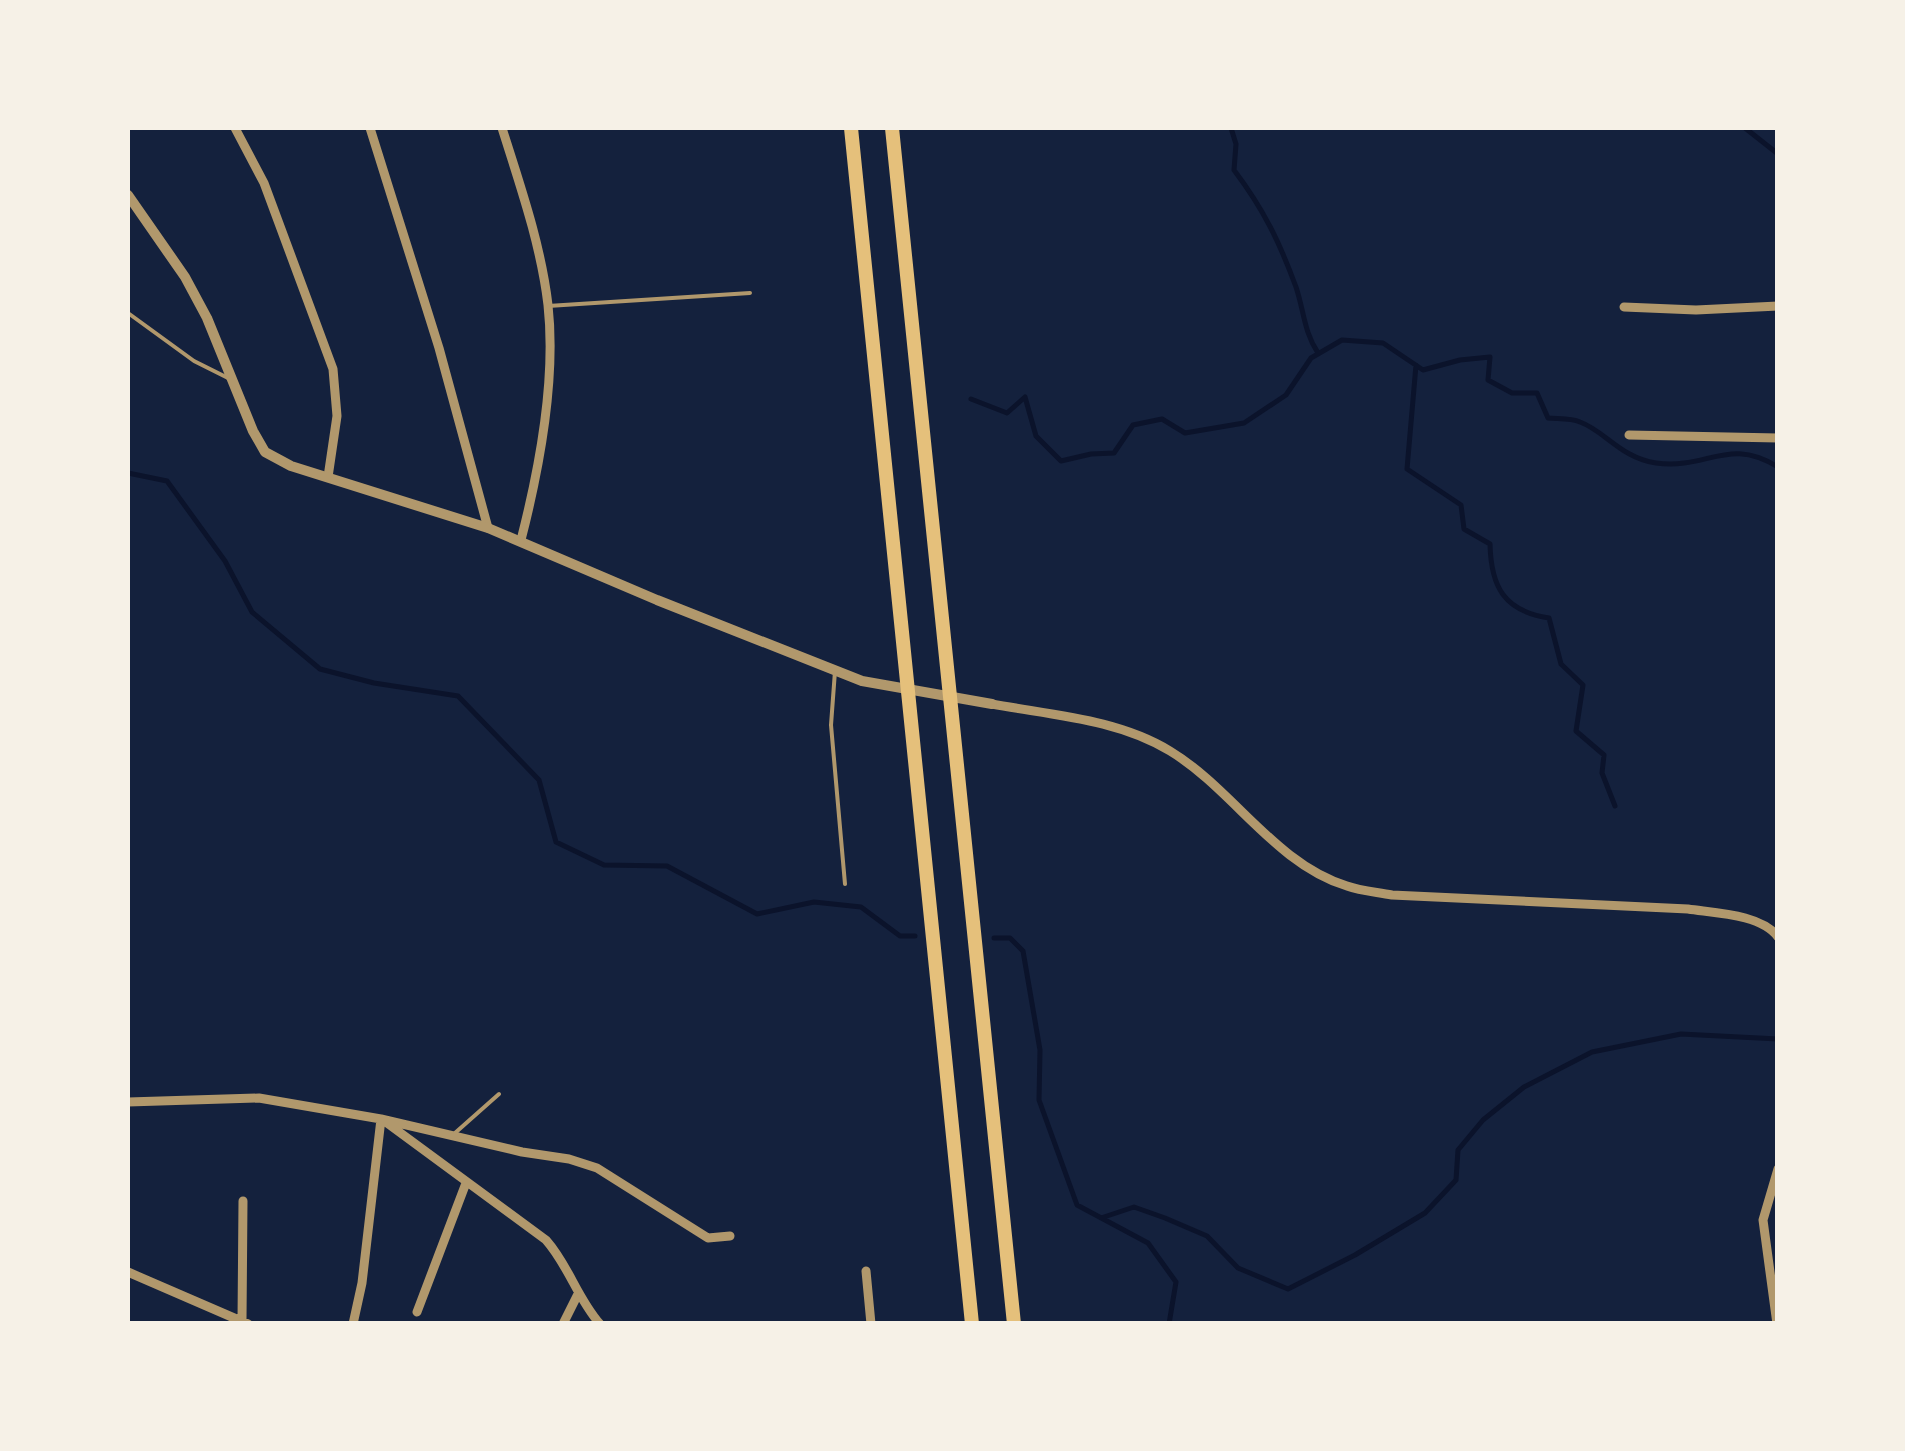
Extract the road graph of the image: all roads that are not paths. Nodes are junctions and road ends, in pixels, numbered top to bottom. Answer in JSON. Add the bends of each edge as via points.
{"nodes":[{"id":1,"x":235,"y":128,"type":"edge"},
{"id":2,"x":370,"y":128,"type":"edge"},
{"id":3,"x":502,"y":128,"type":"edge"},
{"id":4,"x":850,"y":128,"type":"edge"},
{"id":5,"x":892,"y":128,"type":"edge"},
{"id":6,"x":128,"y":196,"type":"edge"},
{"id":7,"x":750,"y":292,"type":"dead end"},
{"id":8,"x":548,"y":306,"type":"junction"},
{"id":9,"x":1778,"y":306,"type":"edge"},
{"id":10,"x":1624,"y":307,"type":"dead end"},
{"id":11,"x":128,"y":313,"type":"edge"},
{"id":12,"x":232,"y":380,"type":"junction"},
{"id":13,"x":1629,"y":435,"type":"dead end"},
{"id":14,"x":1778,"y":438,"type":"edge"},
{"id":15,"x":328,"y":477,"type":"junction"},
{"id":16,"x":488,"y":528,"type":"junction"},
{"id":17,"x":520,"y":540,"type":"junction"},
{"id":18,"x":835,"y":671,"type":"junction"},
{"id":19,"x":992,"y":704,"type":"joint"},
{"id":20,"x":845,"y":884,"type":"dead end"},
{"id":21,"x":1776,"y":931,"type":"edge"},
{"id":22,"x":499,"y":1094,"type":"dead end"},
{"id":23,"x":128,"y":1102,"type":"edge"},
{"id":24,"x":380,"y":1118,"type":"junction"},
{"id":25,"x":451,"y":1136,"type":"junction"},
{"id":26,"x":1778,"y":1169,"type":"edge"},
{"id":27,"x":466,"y":1183,"type":"junction"},
{"id":28,"x":243,"y":1200,"type":"dead end"},
{"id":29,"x":730,"y":1236,"type":"dead end"},
{"id":30,"x":866,"y":1271,"type":"dead end"},
{"id":31,"x":128,"y":1272,"type":"edge"},
{"id":32,"x":578,"y":1294,"type":"junction"},
{"id":33,"x":417,"y":1312,"type":"dead end"},
{"id":34,"x":245,"y":1322,"type":"edge"},
{"id":35,"x":352,"y":1324,"type":"edge"},
{"id":36,"x":564,"y":1324,"type":"edge"},
{"id":37,"x":600,"y":1324,"type":"edge"},
{"id":38,"x":871,"y":1324,"type":"edge"},
{"id":39,"x":972,"y":1324,"type":"edge"},
{"id":40,"x":1014,"y":1324,"type":"edge"},
{"id":41,"x":1777,"y":1324,"type":"edge"}],
"edges":[{"from":1,"to":15,"type":"street","via":[[264,182],[333,369],[337,416]]},
{"from":2,"to":16,"type":"street"},
{"from":3,"to":8,"type":"street"},
{"from":4,"to":39,"type":"highway"},
{"from":5,"to":40,"type":"highway"},
{"from":6,"to":12,"type":"street","via":[[185,277]]},
{"from":7,"to":8,"type":"lane"},
{"from":8,"to":17,"type":"street","via":[[542,434]]},
{"from":9,"to":10,"type":"street"},
{"from":11,"to":12,"type":"lane"},
{"from":12,"to":15,"type":"street","via":[[265,452]]},
{"from":13,"to":14,"type":"street"},
{"from":15,"to":16,"type":"street"},
{"from":16,"to":17,"type":"street"},
{"from":17,"to":18,"type":"street"},
{"from":18,"to":19,"type":"street"},
{"from":18,"to":20,"type":"lane","via":[[831,725]]},
{"from":19,"to":21,"type":"street","via":[[1141,736],[1199,770],[1308,868],[1346,886],[1392,895],[1688,909]]},
{"from":22,"to":25,"type":"lane"},
{"from":23,"to":24,"type":"street","via":[[258,1098]]},
{"from":24,"to":25,"type":"street"},
{"from":24,"to":27,"type":"street"},
{"from":24,"to":35,"type":"street"},
{"from":25,"to":29,"type":"street","via":[[597,1168],[708,1238]]},
{"from":26,"to":41,"type":"street","via":[[1763,1220]]},
{"from":27,"to":32,"type":"street","via":[[546,1240]]},
{"from":27,"to":33,"type":"street"},
{"from":28,"to":34,"type":"street"},
{"from":30,"to":38,"type":"street"},
{"from":31,"to":34,"type":"street"},
{"from":32,"to":36,"type":"street"},
{"from":32,"to":37,"type":"street"}]}
